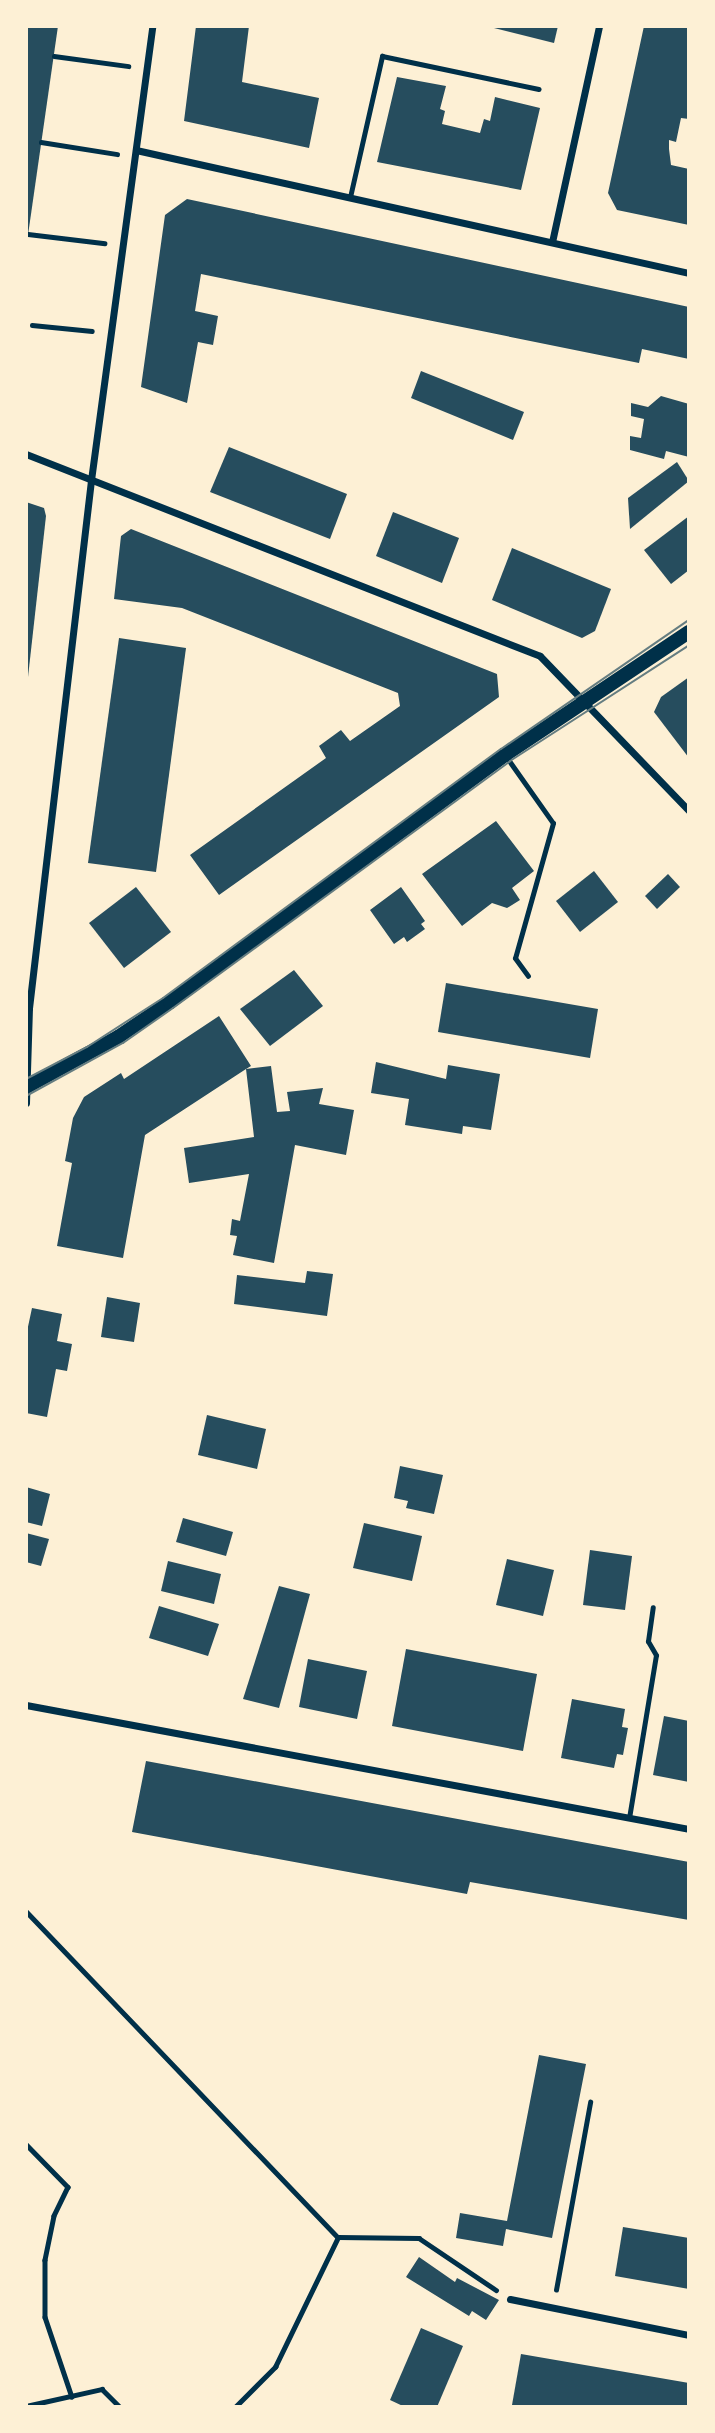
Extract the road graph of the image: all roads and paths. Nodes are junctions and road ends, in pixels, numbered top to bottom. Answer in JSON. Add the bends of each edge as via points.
{"nodes":[{"id":1,"x":152,"y":26,"type":"edge"},
{"id":2,"x":599,"y":26,"type":"edge"},
{"id":3,"x":54,"y":56,"type":"dead end"},
{"id":4,"x":147,"y":68,"type":"junction"},
{"id":5,"x":539,"y":89,"type":"dead end"},
{"id":6,"x":41,"y":142,"type":"dead end"},
{"id":7,"x":135,"y":153,"type":"junction"},
{"id":8,"x":350,"y":197,"type":"junction"},
{"id":9,"x":28,"y":234,"type":"edge"},
{"id":10,"x":552,"y":242,"type":"junction"},
{"id":11,"x":123,"y":245,"type":"junction"},
{"id":12,"x":689,"y":273,"type":"edge"},
{"id":13,"x":32,"y":325,"type":"dead end"},
{"id":14,"x":111,"y":333,"type":"junction"},
{"id":15,"x":26,"y":454,"type":"edge"},
{"id":16,"x":91,"y":480,"type":"junction"},
{"id":17,"x":689,"y":632,"type":"edge"},
{"id":18,"x":588,"y":701,"type":"junction"},
{"id":19,"x":505,"y":755,"type":"junction"},
{"id":20,"x":689,"y":811,"type":"edge"},
{"id":21,"x":528,"y":976,"type":"dead end"},
{"id":22,"x":28,"y":1087,"type":"edge"},
{"id":23,"x":26,"y":1102,"type":"edge"},
{"id":24,"x":653,"y":1607,"type":"dead end"},
{"id":25,"x":26,"y":1705,"type":"edge"},
{"id":26,"x":629,"y":1818,"type":"junction"},
{"id":27,"x":689,"y":1829,"type":"edge"},
{"id":28,"x":26,"y":1910,"type":"edge"},
{"id":29,"x":590,"y":2102,"type":"dead end"},
{"id":30,"x":26,"y":2144,"type":"edge"},
{"id":31,"x":338,"y":2238,"type":"junction"},
{"id":32,"x":510,"y":2299,"type":"joint"},
{"id":33,"x":553,"y":2308,"type":"junction"},
{"id":34,"x":689,"y":2335,"type":"edge"},
{"id":35,"x":72,"y":2397,"type":"junction"},
{"id":36,"x":242,"y":2402,"type":"junction"},
{"id":37,"x":26,"y":2406,"type":"edge"},
{"id":38,"x":120,"y":2407,"type":"edge"},
{"id":39,"x":235,"y":2407,"type":"edge"},
{"id":40,"x":247,"y":2407,"type":"edge"}],
"edges":[{"from":1,"to":4,"type":"street"},
{"from":2,"to":10,"type":"street"},
{"from":3,"to":4,"type":"path"},
{"from":4,"to":7,"type":"street"},
{"from":5,"to":8,"type":"lane","via":[[382,56]]},
{"from":6,"to":7,"type":"path"},
{"from":7,"to":8,"type":"street"},
{"from":7,"to":11,"type":"street"},
{"from":8,"to":10,"type":"street"},
{"from":9,"to":11,"type":"path"},
{"from":10,"to":12,"type":"street"},
{"from":11,"to":14,"type":"street"},
{"from":13,"to":14,"type":"path"},
{"from":14,"to":16,"type":"street"},
{"from":15,"to":16,"type":"street"},
{"from":16,"to":18,"type":"street","via":[[540,656]]},
{"from":16,"to":22,"type":"street","via":[[29,1008]]},
{"from":17,"to":18,"type":"main road"},
{"from":18,"to":19,"type":"main road"},
{"from":18,"to":20,"type":"street"},
{"from":19,"to":21,"type":"lane","via":[[553,823],[515,958]]},
{"from":19,"to":22,"type":"main road","via":[[170,1002]]},
{"from":22,"to":23,"type":"street"},
{"from":24,"to":26,"type":"lane","via":[[648,1640],[656,1655]]},
{"from":25,"to":26,"type":"street"},
{"from":26,"to":27,"type":"street"},
{"from":28,"to":31,"type":"path"},
{"from":29,"to":33,"type":"path"},
{"from":30,"to":35,"type":"path","via":[[68,2188],[54,2216],[45,2260],[46,2317]]},
{"from":31,"to":32,"type":"path","via":[[419,2238]]},
{"from":31,"to":36,"type":"path","via":[[275,2367]]},
{"from":32,"to":33,"type":"street"},
{"from":33,"to":34,"type":"street"},
{"from":35,"to":37,"type":"path"},
{"from":35,"to":38,"type":"path","via":[[102,2389]]},
{"from":36,"to":39,"type":"path"},
{"from":36,"to":40,"type":"path"}]}
